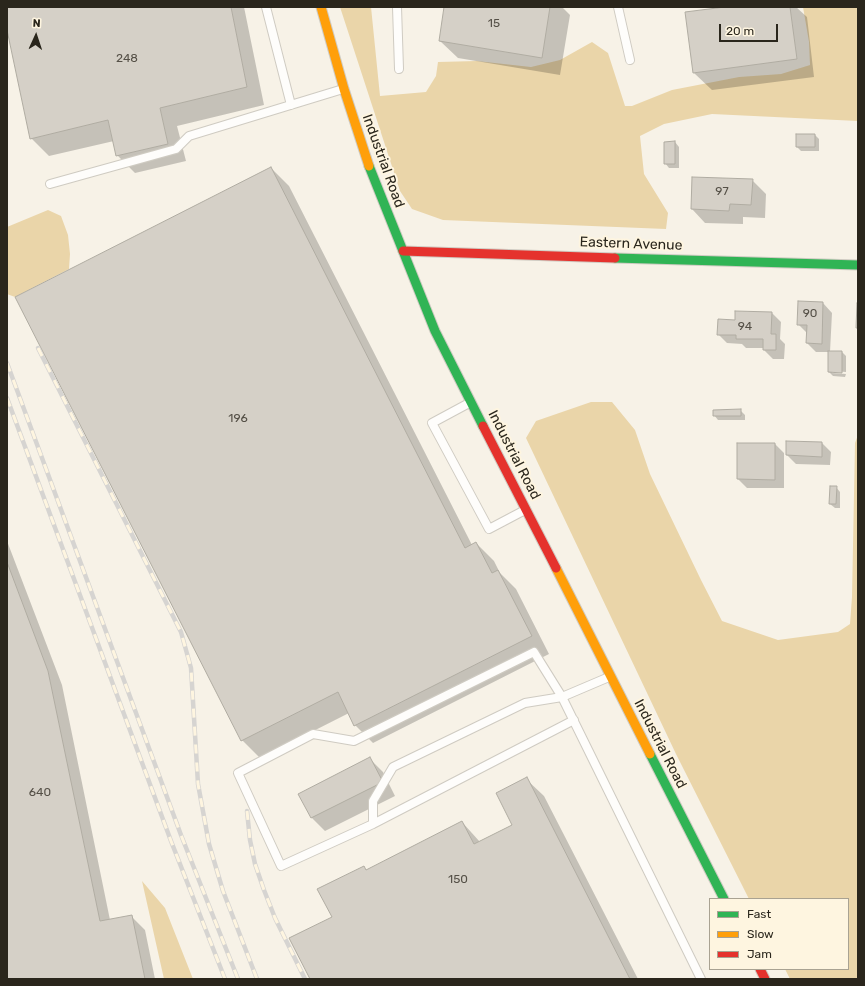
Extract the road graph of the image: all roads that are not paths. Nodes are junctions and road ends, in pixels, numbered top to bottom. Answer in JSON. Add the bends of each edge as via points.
{"nodes":[{"id":1,"x":266,"y":7,"type":"edge"},
{"id":2,"x":321,"y":7,"type":"edge"},
{"id":3,"x":397,"y":7,"type":"edge"},
{"id":4,"x":618,"y":7,"type":"edge"},
{"id":5,"x":630,"y":60,"type":"dead end"},
{"id":6,"x":399,"y":69,"type":"dead end"},
{"id":7,"x":344,"y":89,"type":"junction"},
{"id":8,"x":291,"y":105,"type":"junction"},
{"id":9,"x":50,"y":184,"type":"dead end"},
{"id":10,"x":403,"y":250,"type":"junction"},
{"id":11,"x":858,"y":266,"type":"edge"},
{"id":12,"x":471,"y":402,"type":"junction"},
{"id":13,"x":526,"y":510,"type":"junction"},
{"id":14,"x":610,"y":676,"type":"junction"},
{"id":15,"x":562,"y":697,"type":"junction"},
{"id":16,"x":574,"y":720,"type":"junction"},
{"id":17,"x":373,"y":824,"type":"junction"},
{"id":18,"x":723,"y":898,"type":"edge"},
{"id":19,"x":761,"y":970,"type":"edge"},
{"id":20,"x":700,"y":979,"type":"edge"},
{"id":21,"x":766,"y":979,"type":"edge"}],
"edges":[{"from":1,"to":8,"type":"lane"},
{"from":2,"to":7,"type":"street","name":"Industrial Road"},
{"from":3,"to":6,"type":"lane"},
{"from":4,"to":5,"type":"lane"},
{"from":7,"to":8,"type":"lane"},
{"from":7,"to":10,"type":"street","name":"Industrial Road","via":[[371,172]]},
{"from":8,"to":9,"type":"lane","via":[[190,136],[176,149]]},
{"from":10,"to":11,"type":"street","name":"Eastern Avenue"},
{"from":10,"to":12,"type":"street","name":"Industrial Road","via":[[436,331]]},
{"from":12,"to":13,"type":"street","name":"Industrial Road"},
{"from":12,"to":13,"type":"lane","via":[[432,423],[489,529]]},
{"from":13,"to":14,"type":"street","name":"Industrial Road"},
{"from":14,"to":15,"type":"lane"},
{"from":14,"to":18,"type":"street","name":"Industrial Road"},
{"from":15,"to":16,"type":"lane"},
{"from":15,"to":17,"type":"lane","via":[[525,703],[393,767],[373,801]]},
{"from":15,"to":17,"type":"lane","via":[[534,652],[354,741],[313,734],[238,773],[281,866]]},
{"from":16,"to":17,"type":"lane"},
{"from":16,"to":20,"type":"lane"},
{"from":19,"to":21,"type":"street"}]}
